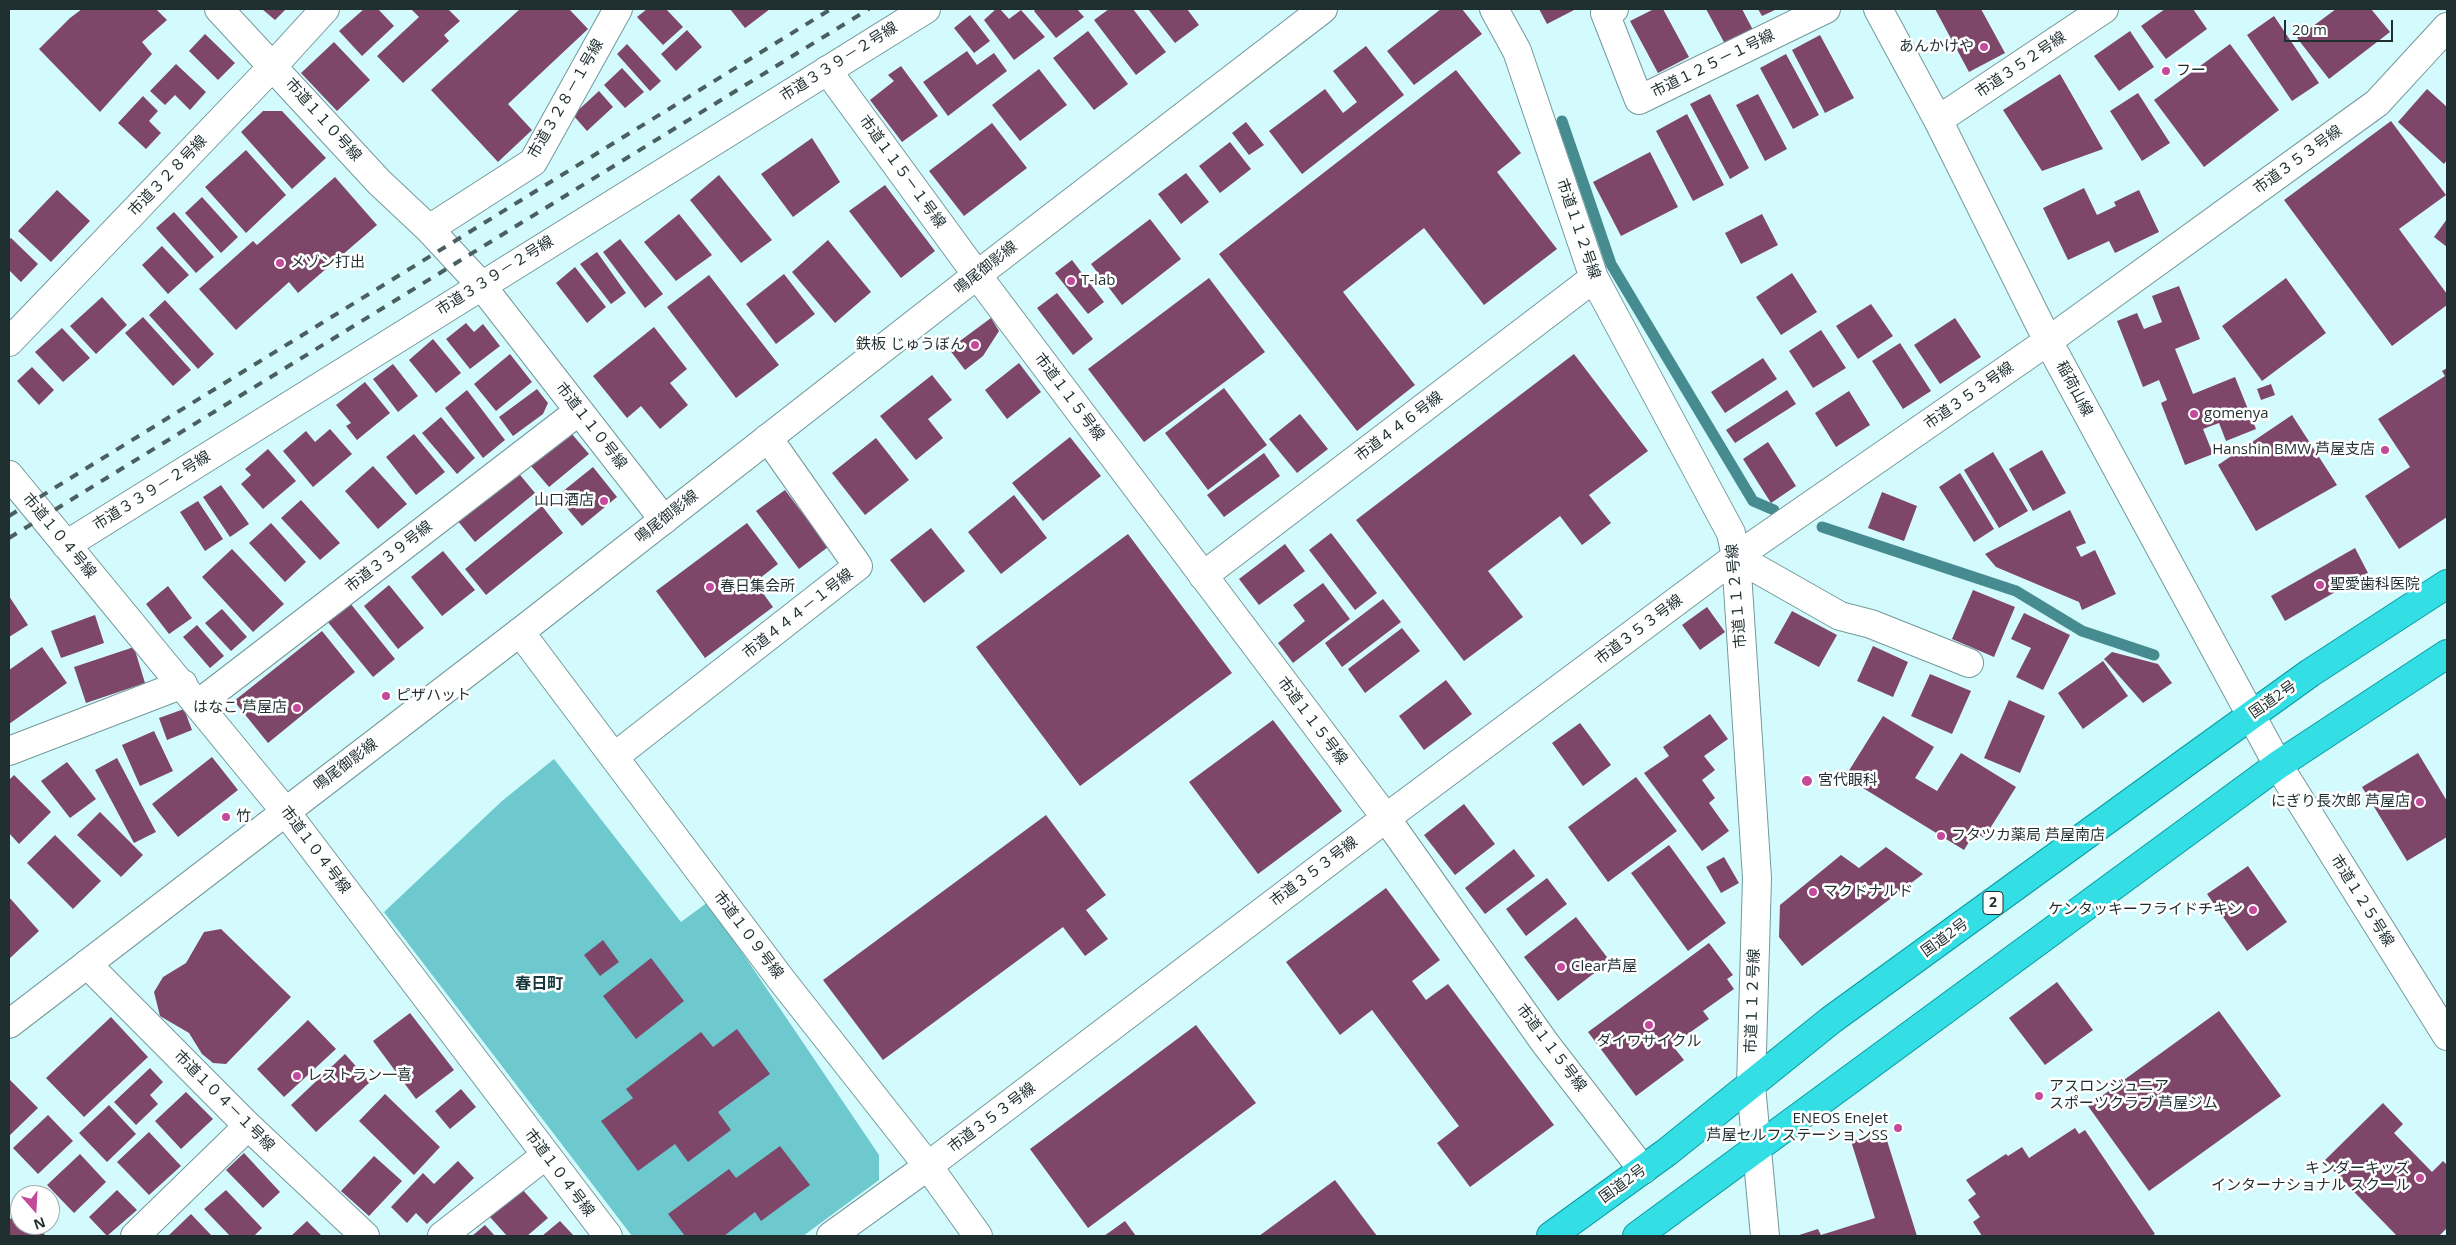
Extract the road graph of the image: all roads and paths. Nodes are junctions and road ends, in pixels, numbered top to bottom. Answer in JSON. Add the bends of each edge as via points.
{"nodes":[{"id":1,"x":219,"y":9,"type":"edge"},
{"id":2,"x":325,"y":9,"type":"edge"},
{"id":3,"x":618,"y":9,"type":"edge"},
{"id":4,"x":926,"y":9,"type":"edge"},
{"id":5,"x":1323,"y":9,"type":"edge"},
{"id":6,"x":1494,"y":9,"type":"edge"},
{"id":7,"x":1614,"y":9,"type":"edge"},
{"id":8,"x":1826,"y":9,"type":"edge"},
{"id":9,"x":1878,"y":9,"type":"edge"},
{"id":10,"x":2104,"y":9,"type":"edge"},
{"id":11,"x":2447,"y":27,"type":"edge"},
{"id":12,"x":273,"y":66,"type":"junction"},
{"id":13,"x":827,"y":70,"type":"junction"},
{"id":14,"x":1938,"y":120,"type":"junction"},
{"id":15,"x":429,"y":229,"type":"junction"},
{"id":16,"x":977,"y":275,"type":"junction"},
{"id":17,"x":1594,"y":278,"type":"junction"},
{"id":18,"x":480,"y":285,"type":"junction"},
{"id":19,"x":2048,"y":341,"type":"junction"},
{"id":20,"x":9,"y":342,"type":"edge"},
{"id":21,"x":579,"y":411,"type":"junction"},
{"id":22,"x":768,"y":438,"type":"junction"},
{"id":23,"x":9,"y":475,"type":"edge"},
{"id":24,"x":664,"y":520,"type":"junction"},
{"id":25,"x":66,"y":545,"type":"junction"},
{"id":26,"x":1736,"y":557,"type":"junction"},
{"id":27,"x":1204,"y":576,"type":"junction"},
{"id":28,"x":2447,"y":584,"type":"edge"},
{"id":29,"x":520,"y":632,"type":"junction"},
{"id":30,"x":2447,"y":654,"type":"edge"},
{"id":31,"x":1969,"y":663,"type":"dead end"},
{"id":32,"x":190,"y":694,"type":"junction"},
{"id":33,"x":2251,"y":715,"type":"junction"},
{"id":34,"x":9,"y":751,"type":"edge"},
{"id":35,"x":614,"y":758,"type":"junction"},
{"id":36,"x":2278,"y":765,"type":"junction"},
{"id":37,"x":285,"y":811,"type":"junction"},
{"id":38,"x":1386,"y":818,"type":"junction"},
{"id":39,"x":87,"y":964,"type":"junction"},
{"id":40,"x":9,"y":1024,"type":"edge"},
{"id":41,"x":2447,"y":1036,"type":"edge"},
{"id":42,"x":1751,"y":1086,"type":"junction"},
{"id":43,"x":248,"y":1126,"type":"junction"},
{"id":44,"x":1756,"y":1150,"type":"junction"},
{"id":45,"x":546,"y":1155,"type":"junction"},
{"id":46,"x":928,"y":1166,"type":"junction"},
{"id":47,"x":1643,"y":1170,"type":"junction"},
{"id":48,"x":135,"y":1236,"type":"edge"},
{"id":49,"x":365,"y":1236,"type":"edge"},
{"id":50,"x":442,"y":1236,"type":"edge"},
{"id":51,"x":608,"y":1236,"type":"edge"},
{"id":52,"x":831,"y":1236,"type":"edge"},
{"id":53,"x":978,"y":1236,"type":"edge"},
{"id":54,"x":1551,"y":1236,"type":"edge"},
{"id":55,"x":1637,"y":1236,"type":"edge"},
{"id":56,"x":1765,"y":1236,"type":"edge"}],
"edges":[{"from":1,"to":12,"type":"street","name":"市道１１０号線"},
{"from":2,"to":12,"type":"street","name":"市道３２８号線"},
{"from":3,"to":15,"type":"street","name":"市道３２８－１号線","via":[[533,162]]},
{"from":4,"to":13,"type":"street","name":"市道３３９－２号線"},
{"from":5,"to":16,"type":"street","name":"鳴尾御影線"},
{"from":6,"to":17,"type":"street","name":"市道１１２号線","via":[[1517,51]]},
{"from":7,"to":8,"type":"street","name":"市道１２５－１号線","via":[[1606,13],[1638,100]]},
{"from":9,"to":14,"type":"street","name":"稲荷山線"},
{"from":10,"to":14,"type":"street","name":"市道３５２号線"},
{"from":11,"to":19,"type":"street","name":"市道３５３号線","via":[[2377,102]]},
{"from":12,"to":15,"type":"street","name":"市道１１０号線","via":[[379,182]]},
{"from":12,"to":20,"type":"street","name":"市道３２８号線"},
{"from":13,"to":16,"type":"street","name":"市道１１５－１号線"},
{"from":13,"to":18,"type":"street","name":"市道３３９－２号線"},
{"from":14,"to":19,"type":"street","name":"稲荷山線"},
{"from":15,"to":18,"type":"street","name":"市道１１０号線"},
{"from":16,"to":22,"type":"street","name":"鳴尾御影線"},
{"from":16,"to":27,"type":"street","name":"市道１１５号線"},
{"from":17,"to":26,"type":"street","name":"市道１１２号線","via":[[1731,533]]},
{"from":17,"to":27,"type":"street","name":"市道４４６号線"},
{"from":18,"to":21,"type":"street","name":"市道１１０号線"},
{"from":18,"to":25,"type":"street","name":"市道３３９－２号線"},
{"from":19,"to":26,"type":"street","name":"市道３５３号線"},
{"from":19,"to":33,"type":"street","name":"稲荷山線"},
{"from":21,"to":24,"type":"street","name":"市道１１０号線"},
{"from":21,"to":32,"type":"street","name":"市道３３９号線"},
{"from":22,"to":24,"type":"street","name":"鳴尾御影線"},
{"from":22,"to":35,"type":"street","name":"市道４４４－１号線","via":[[858,566]]},
{"from":23,"to":25,"type":"street","name":"市道１０４号線"},
{"from":24,"to":29,"type":"street","name":"鳴尾御影線"},
{"from":25,"to":32,"type":"street","name":"市道１０４号線"},
{"from":26,"to":31,"type":"street","via":[[1840,616],[1870,624]]},
{"from":26,"to":38,"type":"street","name":"市道３５３号線"},
{"from":26,"to":42,"type":"street","name":"市道１１２号線","via":[[1757,878]]},
{"from":27,"to":38,"type":"street","name":"市道１１５号線"},
{"from":28,"to":33,"type":"highway","name":"国道2号","number":"2"},
{"from":29,"to":35,"type":"street","name":"市道１０９号線"},
{"from":29,"to":37,"type":"street","name":"鳴尾御影線"},
{"from":30,"to":36,"type":"highway"},
{"from":32,"to":34,"type":"street","name":"市道３３９号線"},
{"from":32,"to":37,"type":"street","name":"市道１０４号線"},
{"from":33,"to":36,"type":"street","name":"稲荷山線"},
{"from":33,"to":42,"type":"highway","name":"国道2号","number":"2","via":[[1831,1020]]},
{"from":35,"to":46,"type":"street","name":"市道１０９号線","via":[[780,978]]},
{"from":36,"to":41,"type":"street","name":"市道１２５号線"},
{"from":36,"to":44,"type":"highway"},
{"from":37,"to":39,"type":"street","name":"鳴尾御影線"},
{"from":37,"to":45,"type":"street","name":"市道１０４号線"},
{"from":38,"to":46,"type":"street","name":"市道３５３号線"},
{"from":38,"to":47,"type":"street","name":"市道１１５号線","via":[[1545,1043]]},
{"from":39,"to":40,"type":"street","name":"鳴尾御影線"},
{"from":39,"to":43,"type":"street","name":"市道１０４－１号線"},
{"from":42,"to":44,"type":"street","name":"市道１１２号線"},
{"from":42,"to":47,"type":"highway","name":"国道2号","number":"2"},
{"from":43,"to":48,"type":"street"},
{"from":43,"to":49,"type":"street","name":"市道１０４－１号線"},
{"from":44,"to":55,"type":"highway"},
{"from":44,"to":56,"type":"street","name":"市道１１２号線"},
{"from":45,"to":50,"type":"street"},
{"from":45,"to":51,"type":"street","name":"市道１０４号線"},
{"from":46,"to":52,"type":"street","name":"市道３５３号線"},
{"from":46,"to":53,"type":"street","name":"市道１０９号線"},
{"from":47,"to":54,"type":"highway","name":"国道2号","number":"2"}]}
